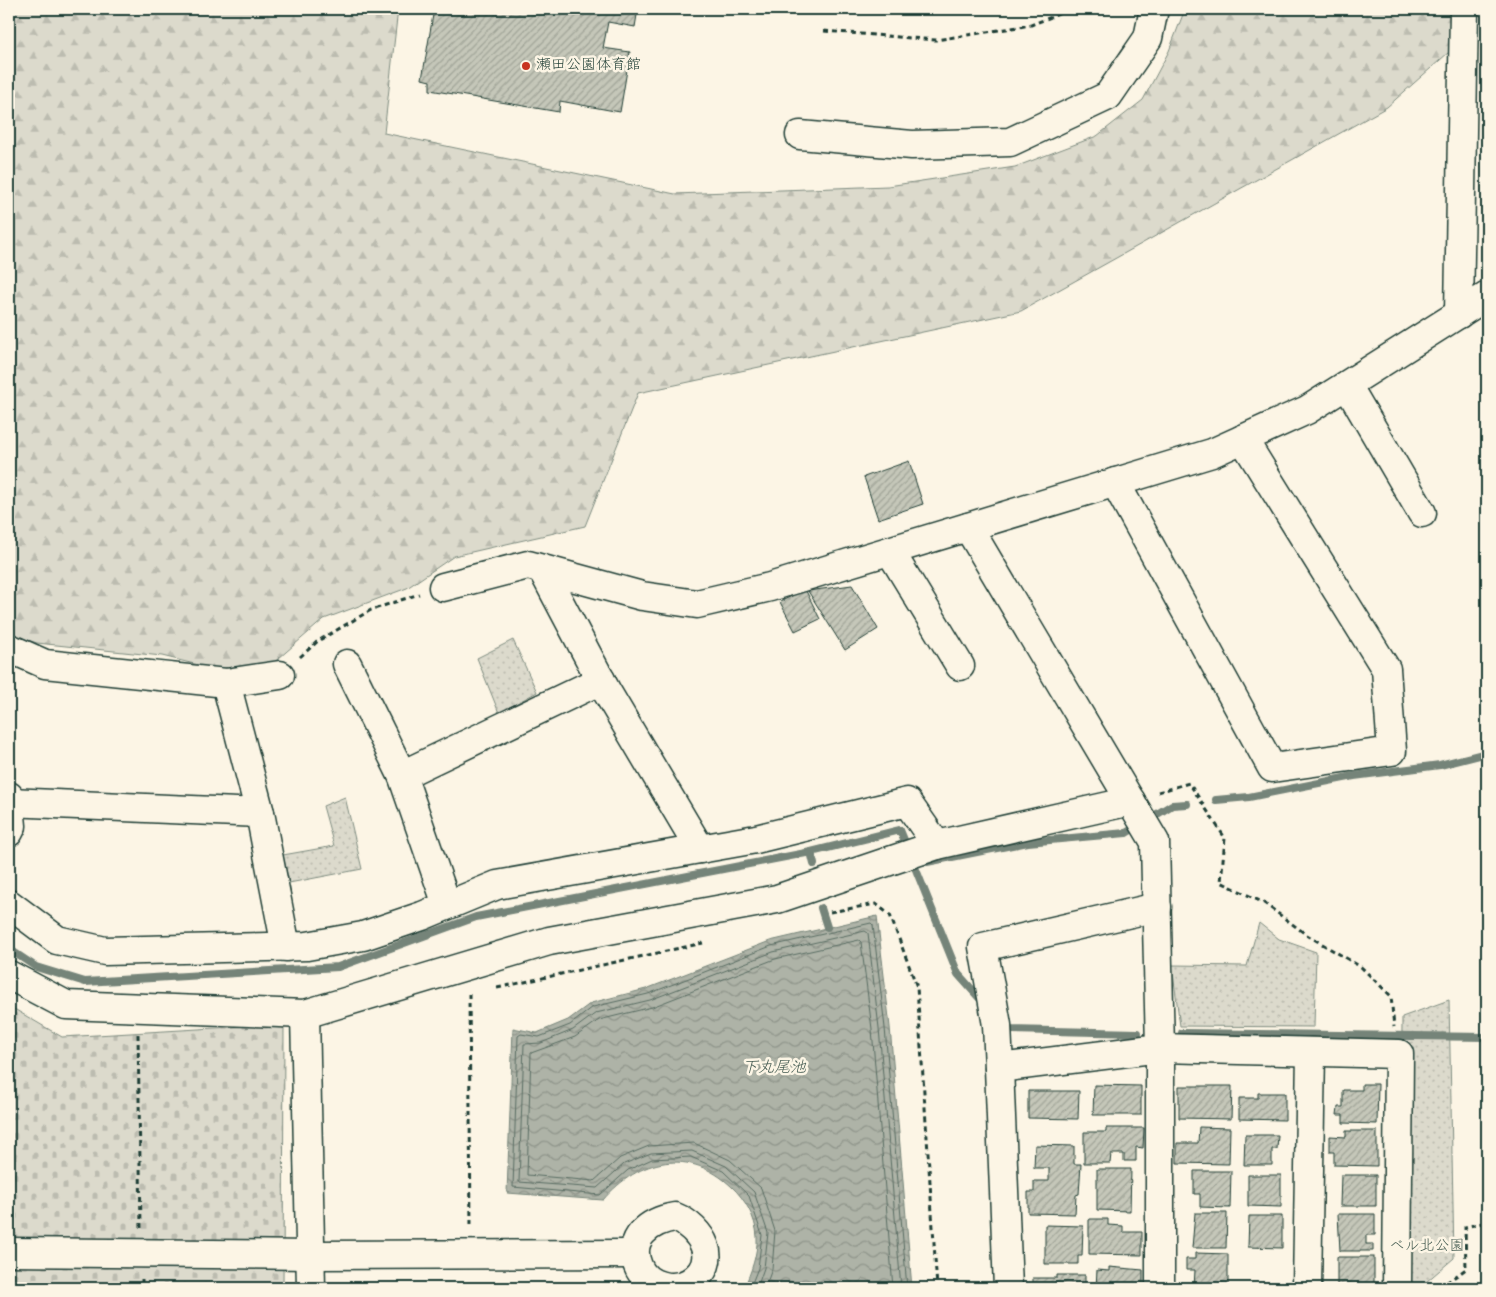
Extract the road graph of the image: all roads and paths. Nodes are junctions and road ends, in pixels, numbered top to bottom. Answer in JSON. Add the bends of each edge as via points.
{"nodes":[{"id":1,"x":1071,"y":9,"type":"edge"},
{"id":2,"x":1154,"y":9,"type":"edge"},
{"id":3,"x":1464,"y":9,"type":"edge"},
{"id":4,"x":824,"y":32,"type":"dead end"},
{"id":5,"x":800,"y":135,"type":"dead end"},
{"id":6,"x":1487,"y":296,"type":"edge"},
{"id":7,"x":1459,"y":314,"type":"junction"},
{"id":8,"x":1347,"y":385,"type":"junction"},
{"id":9,"x":1243,"y":439,"type":"junction"},
{"id":10,"x":1115,"y":482,"type":"junction"},
{"id":11,"x":1422,"y":513,"type":"dead end"},
{"id":12,"x":968,"y":527,"type":"junction"},
{"id":13,"x":890,"y":551,"type":"junction"},
{"id":14,"x":542,"y":569,"type":"junction"},
{"id":15,"x":443,"y":587,"type":"joint"},
{"id":16,"x":9,"y":648,"type":"edge"},
{"id":17,"x":347,"y":664,"type":"dead end"},
{"id":18,"x":960,"y":666,"type":"dead end"},
{"id":19,"x":280,"y":675,"type":"joint"},
{"id":20,"x":601,"y":680,"type":"junction"},
{"id":21,"x":226,"y":683,"type":"junction"},
{"id":22,"x":402,"y":775,"type":"junction"},
{"id":23,"x":9,"y":799,"type":"edge"},
{"id":24,"x":1133,"y":804,"type":"junction"},
{"id":25,"x":260,"y":813,"type":"junction"},
{"id":26,"x":9,"y":832,"type":"edge"},
{"id":27,"x":700,"y":849,"type":"junction"},
{"id":28,"x":919,"y":852,"type":"junction"},
{"id":29,"x":9,"y":904,"type":"edge"},
{"id":30,"x":447,"y":905,"type":"junction"},
{"id":31,"x":1156,"y":907,"type":"junction"},
{"id":32,"x":840,"y":910,"type":"dead end"},
{"id":33,"x":707,"y":942,"type":"dead end"},
{"id":34,"x":286,"y":947,"type":"junction"},
{"id":35,"x":9,"y":975,"type":"edge"},
{"id":36,"x":488,"y":990,"type":"dead end"},
{"id":37,"x":478,"y":992,"type":"dead end"},
{"id":38,"x":138,"y":1008,"type":"junction"},
{"id":39,"x":305,"y":1014,"type":"junction"},
{"id":40,"x":1395,"y":1035,"type":"dead end"},
{"id":41,"x":1160,"y":1048,"type":"junction"},
{"id":42,"x":1311,"y":1052,"type":"junction"},
{"id":43,"x":999,"y":1068,"type":"junction"},
{"id":44,"x":1487,"y":1222,"type":"edge"},
{"id":45,"x":9,"y":1252,"type":"edge"},
{"id":46,"x":141,"y":1253,"type":"junction"},
{"id":47,"x":472,"y":1253,"type":"junction"},
{"id":48,"x":634,"y":1254,"type":"dead end"},
{"id":49,"x":311,"y":1255,"type":"junction"},
{"id":50,"x":142,"y":1288,"type":"edge"},
{"id":51,"x":311,"y":1288,"type":"edge"},
{"id":52,"x":937,"y":1288,"type":"edge"},
{"id":53,"x":1008,"y":1288,"type":"edge"},
{"id":54,"x":1160,"y":1288,"type":"edge"},
{"id":55,"x":1307,"y":1288,"type":"edge"},
{"id":56,"x":1397,"y":1288,"type":"edge"},
{"id":57,"x":1439,"y":1288,"type":"edge"}],
"edges":[{"from":1,"to":4,"type":"path","via":[[1031,25],[936,40]]},
{"from":2,"to":5,"type":"street","via":[[1148,38],[1108,96],[1010,142],[912,145]]},
{"from":3,"to":7,"type":"street"},
{"from":6,"to":7,"type":"street"},
{"from":7,"to":8,"type":"street"},
{"from":8,"to":9,"type":"street","via":[[1306,410]]},
{"from":8,"to":11,"type":"street"},
{"from":9,"to":10,"type":"street","via":[[1212,453]]},
{"from":9,"to":10,"type":"street","via":[[1386,669],[1392,752],[1272,768]]},
{"from":10,"to":12,"type":"street"},
{"from":12,"to":13,"type":"street"},
{"from":12,"to":24,"type":"street"},
{"from":13,"to":14,"type":"street","via":[[770,587],[697,604],[642,596]]},
{"from":13,"to":18,"type":"street"},
{"from":14,"to":15,"type":"street","via":[[528,565]]},
{"from":14,"to":20,"type":"street"},
{"from":15,"to":19,"type":"path","via":[[371,610],[318,641]]},
{"from":16,"to":21,"type":"street","via":[[45,664]]},
{"from":17,"to":22,"type":"street"},
{"from":19,"to":21,"type":"street"},
{"from":20,"to":22,"type":"street"},
{"from":20,"to":27,"type":"street"},
{"from":21,"to":25,"type":"street"},
{"from":22,"to":30,"type":"street"},
{"from":23,"to":25,"type":"street"},
{"from":23,"to":26,"type":"street","via":[[12,826]]},
{"from":24,"to":28,"type":"street"},
{"from":24,"to":31,"type":"street","via":[[1153,840]]},
{"from":24,"to":40,"type":"path","via":[[1189,783],[1226,838],[1221,882],[1264,904],[1307,935],[1362,967],[1391,996]]},
{"from":25,"to":34,"type":"street"},
{"from":27,"to":28,"type":"street","via":[[756,839],[908,802]]},
{"from":27,"to":30,"type":"street","via":[[497,884]]},
{"from":28,"to":39,"type":"street","via":[[777,899],[549,941]]},
{"from":29,"to":34,"type":"street","via":[[57,940],[105,951]]},
{"from":30,"to":34,"type":"street","via":[[362,936]]},
{"from":31,"to":41,"type":"street"},
{"from":31,"to":43,"type":"street","via":[[983,947],[995,1012]]},
{"from":32,"to":52,"type":"path","via":[[876,904],[890,915],[917,987]]},
{"from":33,"to":36,"type":"path"},
{"from":35,"to":38,"type":"street","via":[[66,1005]]},
{"from":37,"to":47,"type":"path","via":[[469,994]]},
{"from":38,"to":39,"type":"street"},
{"from":38,"to":46,"type":"path"},
{"from":39,"to":49,"type":"street"},
{"from":41,"to":42,"type":"street"},
{"from":41,"to":43,"type":"street"},
{"from":41,"to":54,"type":"street"},
{"from":42,"to":55,"type":"street"},
{"from":42,"to":56,"type":"street","via":[[1398,1054]]},
{"from":43,"to":53,"type":"street"},
{"from":44,"to":57,"type":"path","via":[[1465,1227],[1466,1269]]},
{"from":45,"to":46,"type":"street"},
{"from":46,"to":49,"type":"street"},
{"from":46,"to":50,"type":"path"},
{"from":47,"to":48,"type":"street"},
{"from":47,"to":49,"type":"street"},
{"from":49,"to":51,"type":"street"}]}
